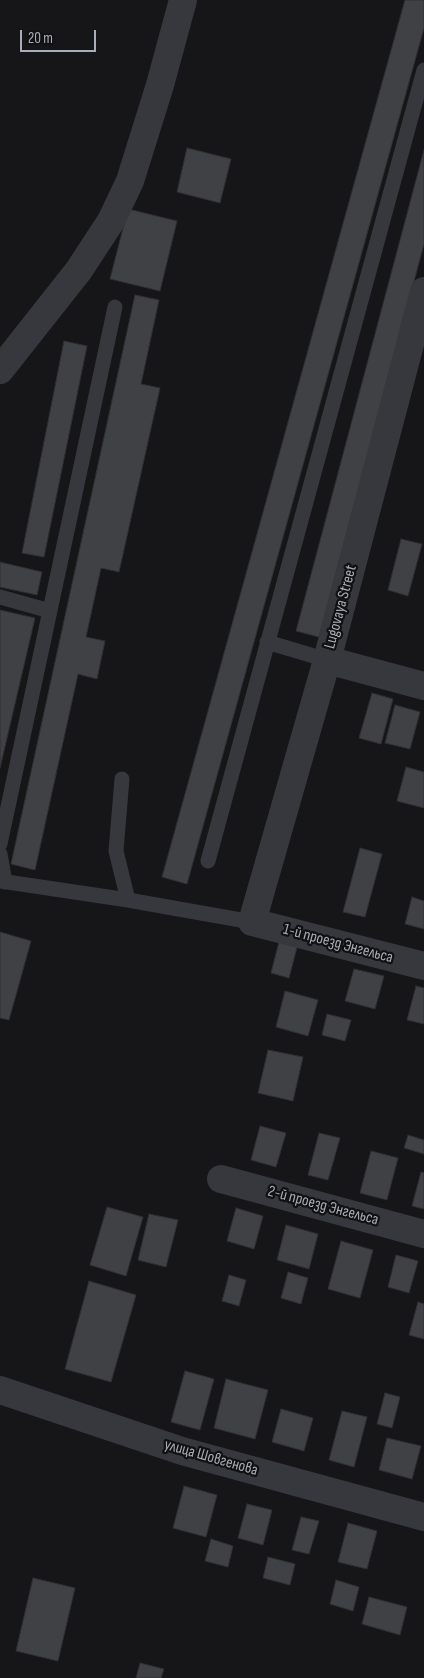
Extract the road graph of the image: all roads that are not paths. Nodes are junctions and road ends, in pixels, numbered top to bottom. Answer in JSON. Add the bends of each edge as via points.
{"nodes":[{"id":1,"x":183,"y":0,"type":"edge"},
{"id":2,"x":424,"y":70,"type":"edge"},
{"id":3,"x":424,"y":290,"type":"edge"},
{"id":4,"x":115,"y":307,"type":"dead end"},
{"id":5,"x":0,"y":370,"type":"edge"},
{"id":6,"x":0,"y":597,"type":"edge"},
{"id":7,"x":50,"y":611,"type":"junction"},
{"id":8,"x":267,"y":642,"type":"junction"},
{"id":9,"x":328,"y":660,"type":"junction"},
{"id":10,"x":424,"y":686,"type":"edge"},
{"id":11,"x":122,"y":779,"type":"dead end"},
{"id":12,"x":0,"y":844,"type":"edge"},
{"id":13,"x":0,"y":854,"type":"edge"},
{"id":14,"x":208,"y":861,"type":"dead end"},
{"id":15,"x":2,"y":882,"type":"edge"},
{"id":16,"x":128,"y":900,"type":"junction"},
{"id":17,"x":252,"y":922,"type":"junction"},
{"id":18,"x":424,"y":966,"type":"edge"},
{"id":19,"x":221,"y":1179,"type":"dead end"},
{"id":20,"x":424,"y":1234,"type":"edge"},
{"id":21,"x":0,"y":1390,"type":"edge"},
{"id":22,"x":424,"y":1517,"type":"edge"}],
"edges":[{"from":1,"to":5,"type":"street","via":[[130,181],[111,221],[78,270]]},
{"from":2,"to":8,"type":"lane"},
{"from":3,"to":9,"type":"street","name":"Lugovaya Street"},
{"from":4,"to":7,"type":"lane"},
{"from":6,"to":7,"type":"lane"},
{"from":7,"to":12,"type":"lane"},
{"from":8,"to":9,"type":"lane"},
{"from":8,"to":14,"type":"lane"},
{"from":9,"to":10,"type":"street"},
{"from":9,"to":17,"type":"street","name":"Lugovaya Street"},
{"from":11,"to":16,"type":"lane","via":[[116,851]]},
{"from":13,"to":15,"type":"lane"},
{"from":15,"to":16,"type":"lane"},
{"from":16,"to":17,"type":"lane"},
{"from":17,"to":18,"type":"street","name":"1-й проезд Энгельса"},
{"from":19,"to":20,"type":"street","name":"2-й проезд Энгельса"},
{"from":21,"to":22,"type":"street","name":"улица Шовгенова","via":[[182,1451]]}]}
